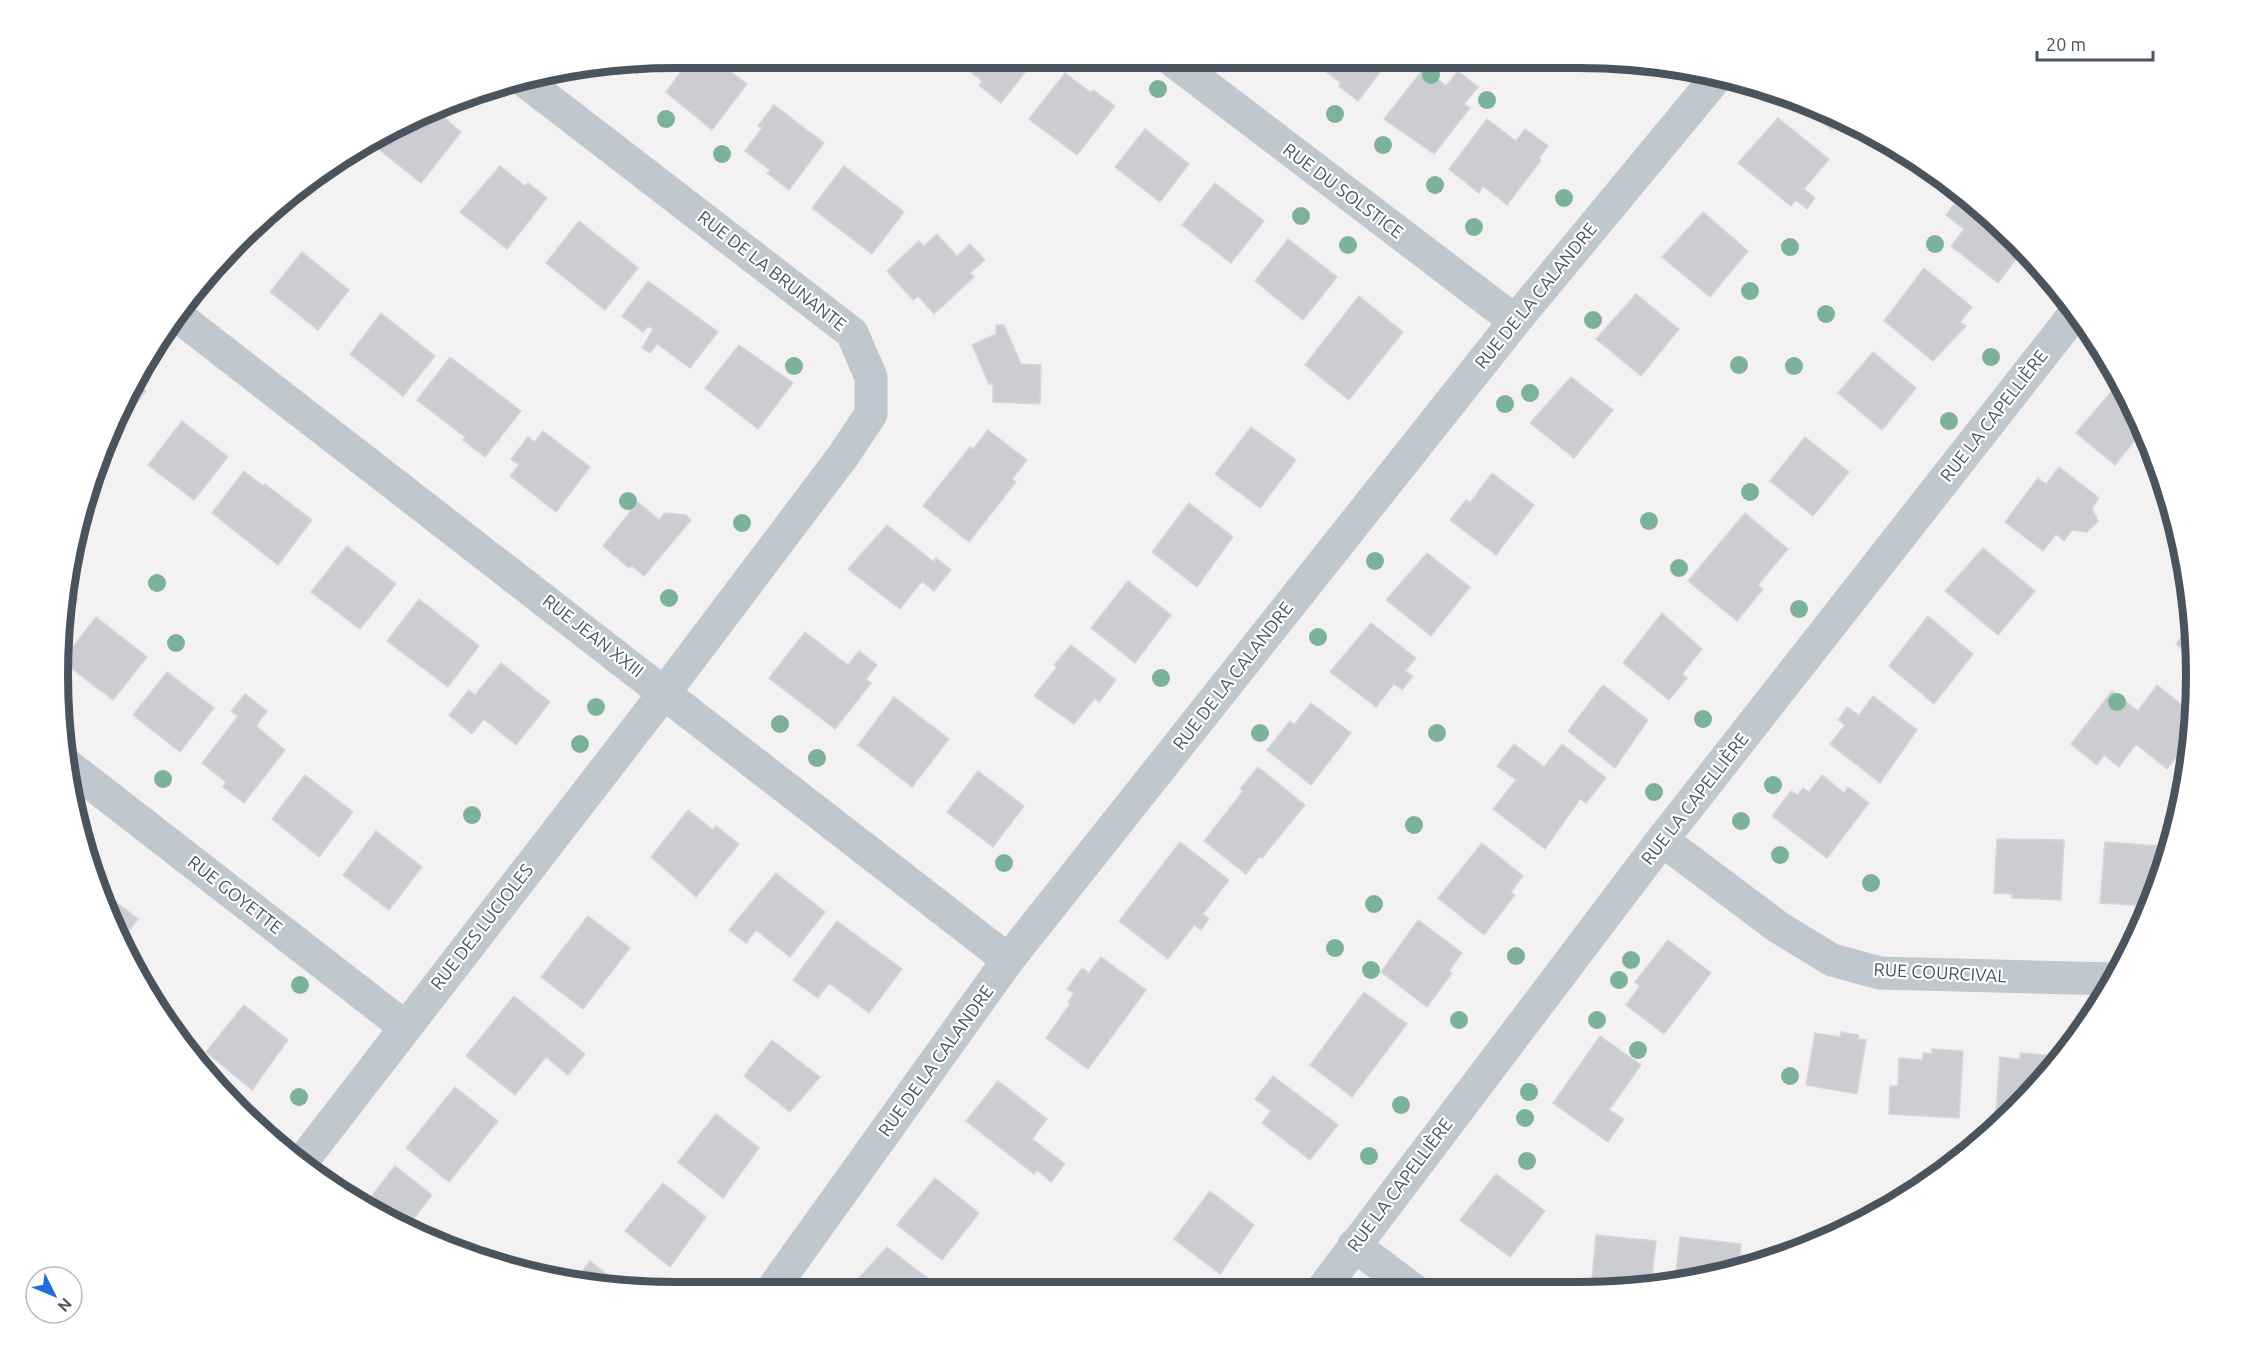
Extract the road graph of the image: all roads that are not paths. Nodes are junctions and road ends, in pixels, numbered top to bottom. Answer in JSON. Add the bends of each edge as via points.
{"nodes":[{"id":1,"x":1183,"y":68,"type":"edge"},
{"id":2,"x":1712,"y":83,"type":"edge"},
{"id":3,"x":530,"y":85,"type":"edge"},
{"id":4,"x":183,"y":319,"type":"edge"},
{"id":5,"x":2070,"y":319,"type":"edge"},
{"id":6,"x":1515,"y":321,"type":"junction"},
{"id":7,"x":665,"y":692,"type":"junction"},
{"id":8,"x":78,"y":784,"type":"edge"},
{"id":9,"x":1662,"y":840,"type":"junction"},
{"id":10,"x":1008,"y":960,"type":"junction"},
{"id":11,"x":2104,"y":979,"type":"edge"},
{"id":12,"x":405,"y":1027,"type":"junction"},
{"id":13,"x":306,"y":1157,"type":"edge"},
{"id":14,"x":1354,"y":1245,"type":"junction"},
{"id":15,"x":777,"y":1282,"type":"edge"},
{"id":16,"x":1327,"y":1282,"type":"edge"},
{"id":17,"x":1403,"y":1282,"type":"edge"}],
"edges":[{"from":1,"to":6,"type":"street","name":"RUE DU SOLSTICE"},
{"from":2,"to":6,"type":"street","name":"RUE DE LA CALANDRE"},
{"from":3,"to":7,"type":"street","name":"RUE DE LA BRUNANTE","via":[[852,333],[871,376],[871,414]]},
{"from":4,"to":7,"type":"street","name":"RUE JEAN XXIII"},
{"from":5,"to":9,"type":"street","name":"RUE LA CAPELLIÈRE"},
{"from":6,"to":10,"type":"street","name":"RUE DE LA CALANDRE"},
{"from":7,"to":10,"type":"street","name":"RUE JEAN XXIII"},
{"from":7,"to":12,"type":"street","name":"RUE DES LUCIOLES"},
{"from":8,"to":12,"type":"street","name":"RUE GOYETTE"},
{"from":9,"to":11,"type":"street","name":"RUE COURCIVAL","via":[[1778,927],[1832,960],[1880,973]]},
{"from":9,"to":14,"type":"street","name":"RUE LA CAPELLIÈRE"},
{"from":10,"to":15,"type":"street","name":"RUE DE LA CALANDRE"},
{"from":12,"to":13,"type":"street","name":"RUE DES LUCIOLES"},
{"from":14,"to":16,"type":"street","name":"RUE LA CAPELLIÈRE"},
{"from":14,"to":17,"type":"street"}]}
